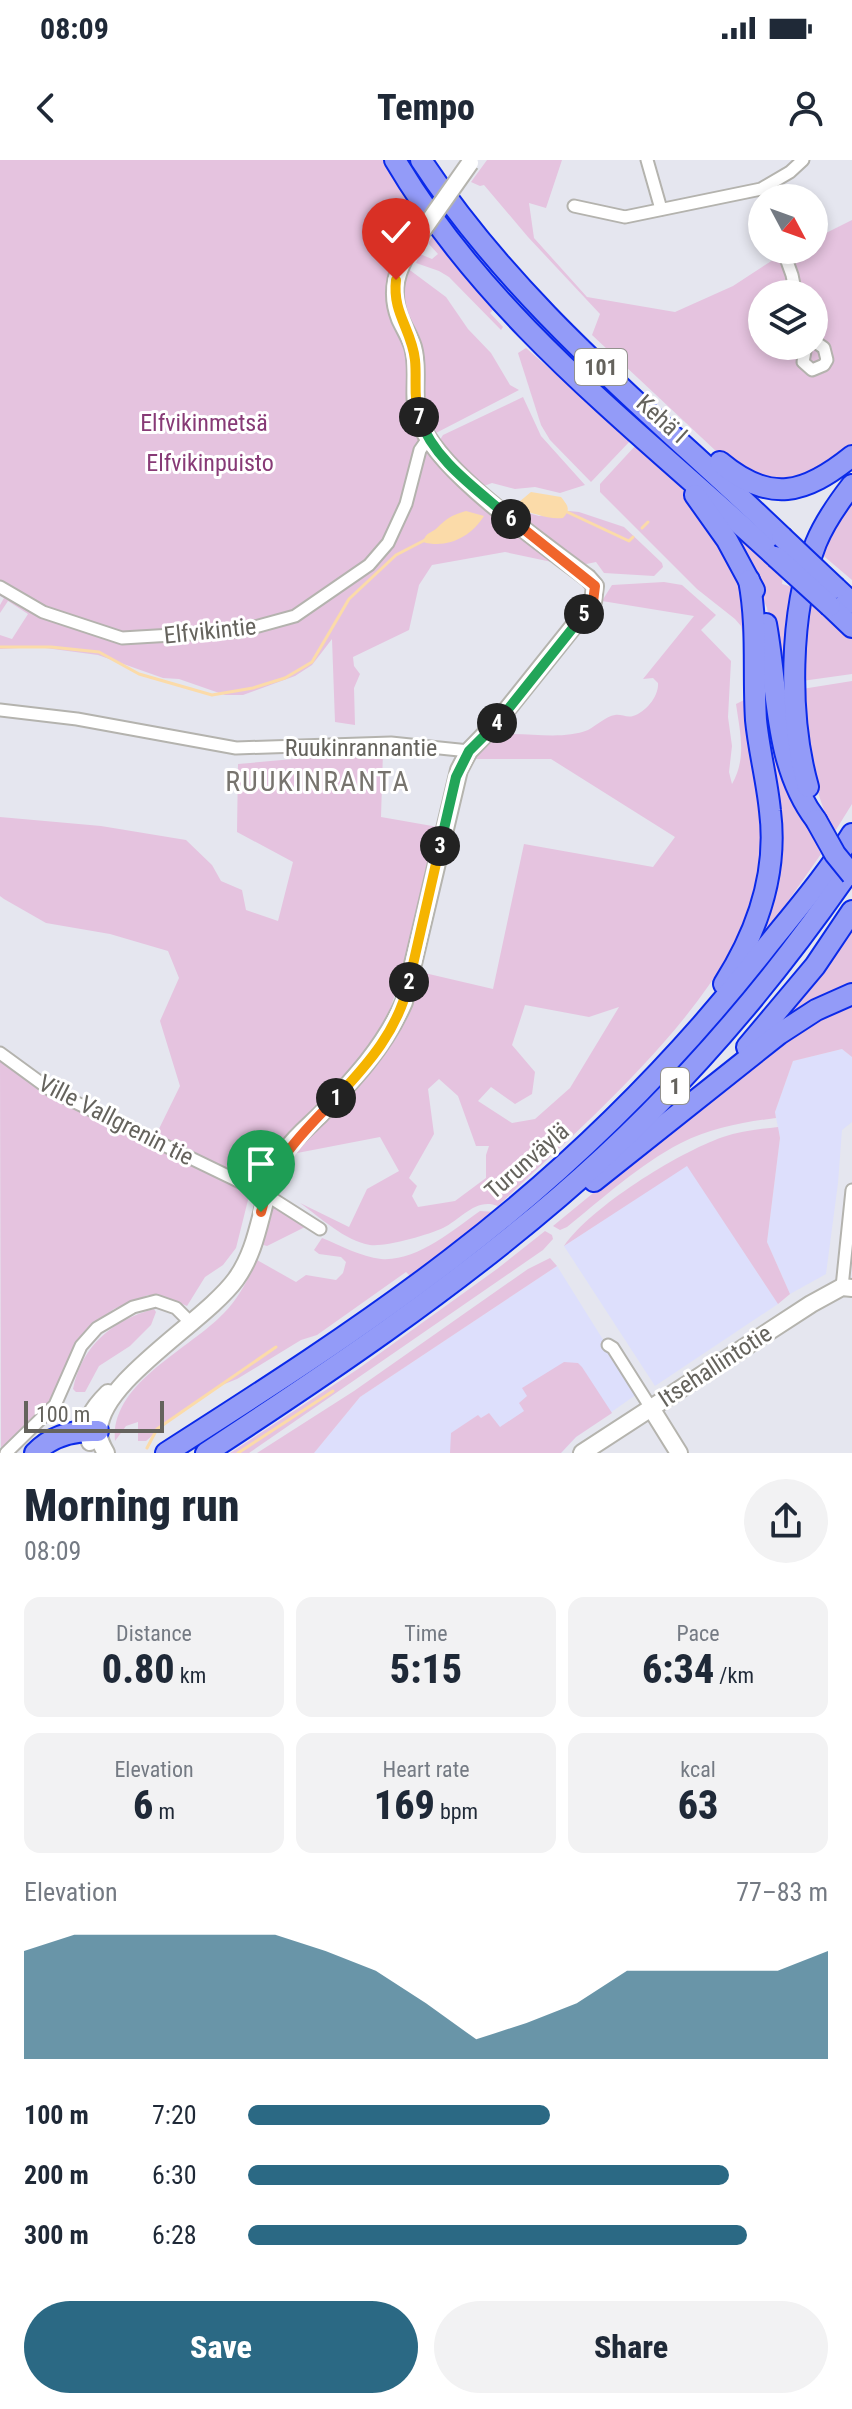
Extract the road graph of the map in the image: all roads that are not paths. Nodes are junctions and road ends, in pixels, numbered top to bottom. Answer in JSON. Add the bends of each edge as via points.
{"nodes":[{"id":1,"x":395,"y":160,"type":"edge"},
{"id":2,"x":421,"y":160,"type":"edge"},
{"id":3,"x":647,"y":160,"type":"edge"},
{"id":4,"x":803,"y":160,"type":"edge"},
{"id":5,"x":471,"y":162,"type":"edge"},
{"id":6,"x":774,"y":184,"type":"edge"},
{"id":7,"x":748,"y":195,"type":"edge"},
{"id":8,"x":574,"y":206,"type":"dead end"},
{"id":9,"x":661,"y":209,"type":"junction"},
{"id":10,"x":803,"y":360,"type":"edge"},
{"id":11,"x":827,"y":360,"type":"edge"},
{"id":12,"x":672,"y":433,"type":"junction"},
{"id":13,"x":427,"y":440,"type":"junction"},
{"id":14,"x":662,"y":455,"type":"junction"},
{"id":15,"x":852,"y":456,"type":"edge"},
{"id":16,"x":852,"y":485,"type":"edge"},
{"id":17,"x":781,"y":541,"type":"junction"},
{"id":18,"x":749,"y":580,"type":"junction"},
{"id":19,"x":0,"y":587,"type":"edge"},
{"id":20,"x":839,"y":590,"type":"edge"},
{"id":21,"x":852,"y":603,"type":"edge"},
{"id":22,"x":852,"y":627,"type":"edge"},
{"id":23,"x":0,"y":710,"type":"edge"},
{"id":24,"x":469,"y":751,"type":"junction"},
{"id":25,"x":852,"y":816,"type":"edge"},
{"id":26,"x":816,"y":820,"type":"junction"},
{"id":27,"x":852,"y":834,"type":"edge"},
{"id":28,"x":852,"y":867,"type":"edge"},
{"id":29,"x":852,"y":875,"type":"edge"},
{"id":30,"x":816,"y":882,"type":"junction"},
{"id":31,"x":852,"y":911,"type":"edge"},
{"id":32,"x":852,"y":994,"type":"edge"},
{"id":33,"x":710,"y":1018,"type":"junction"},
{"id":34,"x":0,"y":1053,"type":"edge"},
{"id":35,"x":703,"y":1093,"type":"junction"},
{"id":36,"x":852,"y":1190,"type":"edge"},
{"id":37,"x":265,"y":1194,"type":"junction"},
{"id":38,"x":320,"y":1229,"type":"dead end"},
{"id":39,"x":465,"y":1274,"type":"junction"},
{"id":40,"x":847,"y":1287,"type":"edge"},
{"id":41,"x":191,"y":1323,"type":"junction"},
{"id":42,"x":608,"y":1345,"type":"dead end"},
{"id":43,"x":651,"y":1408,"type":"junction"},
{"id":44,"x":97,"y":1445,"type":"edge"},
{"id":45,"x":6,"y":1453,"type":"edge"},
{"id":46,"x":35,"y":1453,"type":"edge"},
{"id":47,"x":166,"y":1453,"type":"edge"},
{"id":48,"x":206,"y":1453,"type":"edge"},
{"id":49,"x":582,"y":1453,"type":"edge"},
{"id":50,"x":679,"y":1453,"type":"edge"}],
"edges":[{"from":1,"to":14,"type":"highway","name":"Kehä I","number":"101","via":[[480,277]]},
{"from":2,"to":12,"type":"highway","name":"Kehä I","number":"101","via":[[458,214],[532,299]]},
{"from":3,"to":9,"type":"street"},
{"from":4,"to":6,"type":"street"},
{"from":5,"to":13,"type":"street","name":"Ruukinrannantie","bridge":true,"via":[[398,271],[395,300],[413,348],[415,403]]},
{"from":7,"to":9,"type":"street"},
{"from":8,"to":9,"type":"street","via":[[625,217]]},
{"from":10,"to":11,"type":"street","via":[[812,370]]},
{"from":12,"to":15,"type":"highway","via":[[735,474],[770,489],[809,485]]},
{"from":12,"to":17,"type":"highway","name":"Kehä I","number":"101"},
{"from":13,"to":19,"type":"street","name":"Elfvikintie","via":[[388,543],[369,565],[295,616],[266,626],[122,638],[43,612]]},
{"from":13,"to":24,"type":"street","name":"Ruukinrannantie","via":[[465,479],[595,586],[593,602]]},
{"from":14,"to":17,"type":"highway","name":"Kehä I","number":"101"},
{"from":14,"to":18,"type":"highway","via":[[705,508]]},
{"from":16,"to":26,"type":"highway","via":[[816,543],[798,623],[797,713]]},
{"from":17,"to":20,"type":"highway","name":"Kehä I","number":"101","bridge":true},
{"from":17,"to":20,"type":"highway"},
{"from":18,"to":26,"type":"highway","via":[[766,620],[787,759]]},
{"from":18,"to":33,"type":"highway","via":[[771,854],[755,926]]},
{"from":20,"to":21,"type":"highway","name":"Kehä I","number":"101"},
{"from":20,"to":22,"type":"highway","name":"Kehä I","number":"101"},
{"from":23,"to":24,"type":"street","name":"Ruukinrannantie","via":[[236,748],[391,743]]},
{"from":24,"to":37,"type":"street","via":[[456,777],[394,1026],[369,1062],[289,1147]]},
{"from":25,"to":30,"type":"highway"},
{"from":26,"to":29,"type":"highway","bridge":true},
{"from":27,"to":30,"type":"highway","name":"Turunväylä","number":"1"},
{"from":28,"to":39,"type":"highway","name":"Turunväylä","number":"1","via":[[737,1018],[684,1077],[561,1196]]},
{"from":30,"to":33,"type":"highway","name":"Turunväylä","number":"1"},
{"from":31,"to":35,"type":"highway","via":[[792,995]]},
{"from":32,"to":35,"type":"highway","via":[[800,1020]]},
{"from":33,"to":47,"type":"highway","name":"Turunväylä","number":"1","via":[[600,1132],[453,1258]]},
{"from":34,"to":37,"type":"street","name":"Ville Vallgrenin tie","via":[[70,1101]]},
{"from":35,"to":39,"type":"highway","via":[[490,1264]]},
{"from":36,"to":40,"type":"street"},
{"from":37,"to":38,"type":"street","name":"Ville Vallgrenin tie"},
{"from":37,"to":41,"type":"street","via":[[241,1272]]},
{"from":39,"to":48,"type":"highway","name":"Turunväylä","number":"1"},
{"from":40,"to":43,"type":"street","name":"Itsehallintotie","via":[[811,1304]]},
{"from":41,"to":44,"type":"street","via":[[126,1381],[100,1420]]},
{"from":41,"to":45,"type":"street","via":[[176,1308],[156,1301],[133,1307],[97,1328],[81,1346],[55,1405]]},
{"from":42,"to":43,"type":"street"},
{"from":43,"to":49,"type":"street","name":"Itsehallintotie"},
{"from":43,"to":50,"type":"street"},
{"from":44,"to":46,"type":"highway","via":[[55,1437]]}]}
